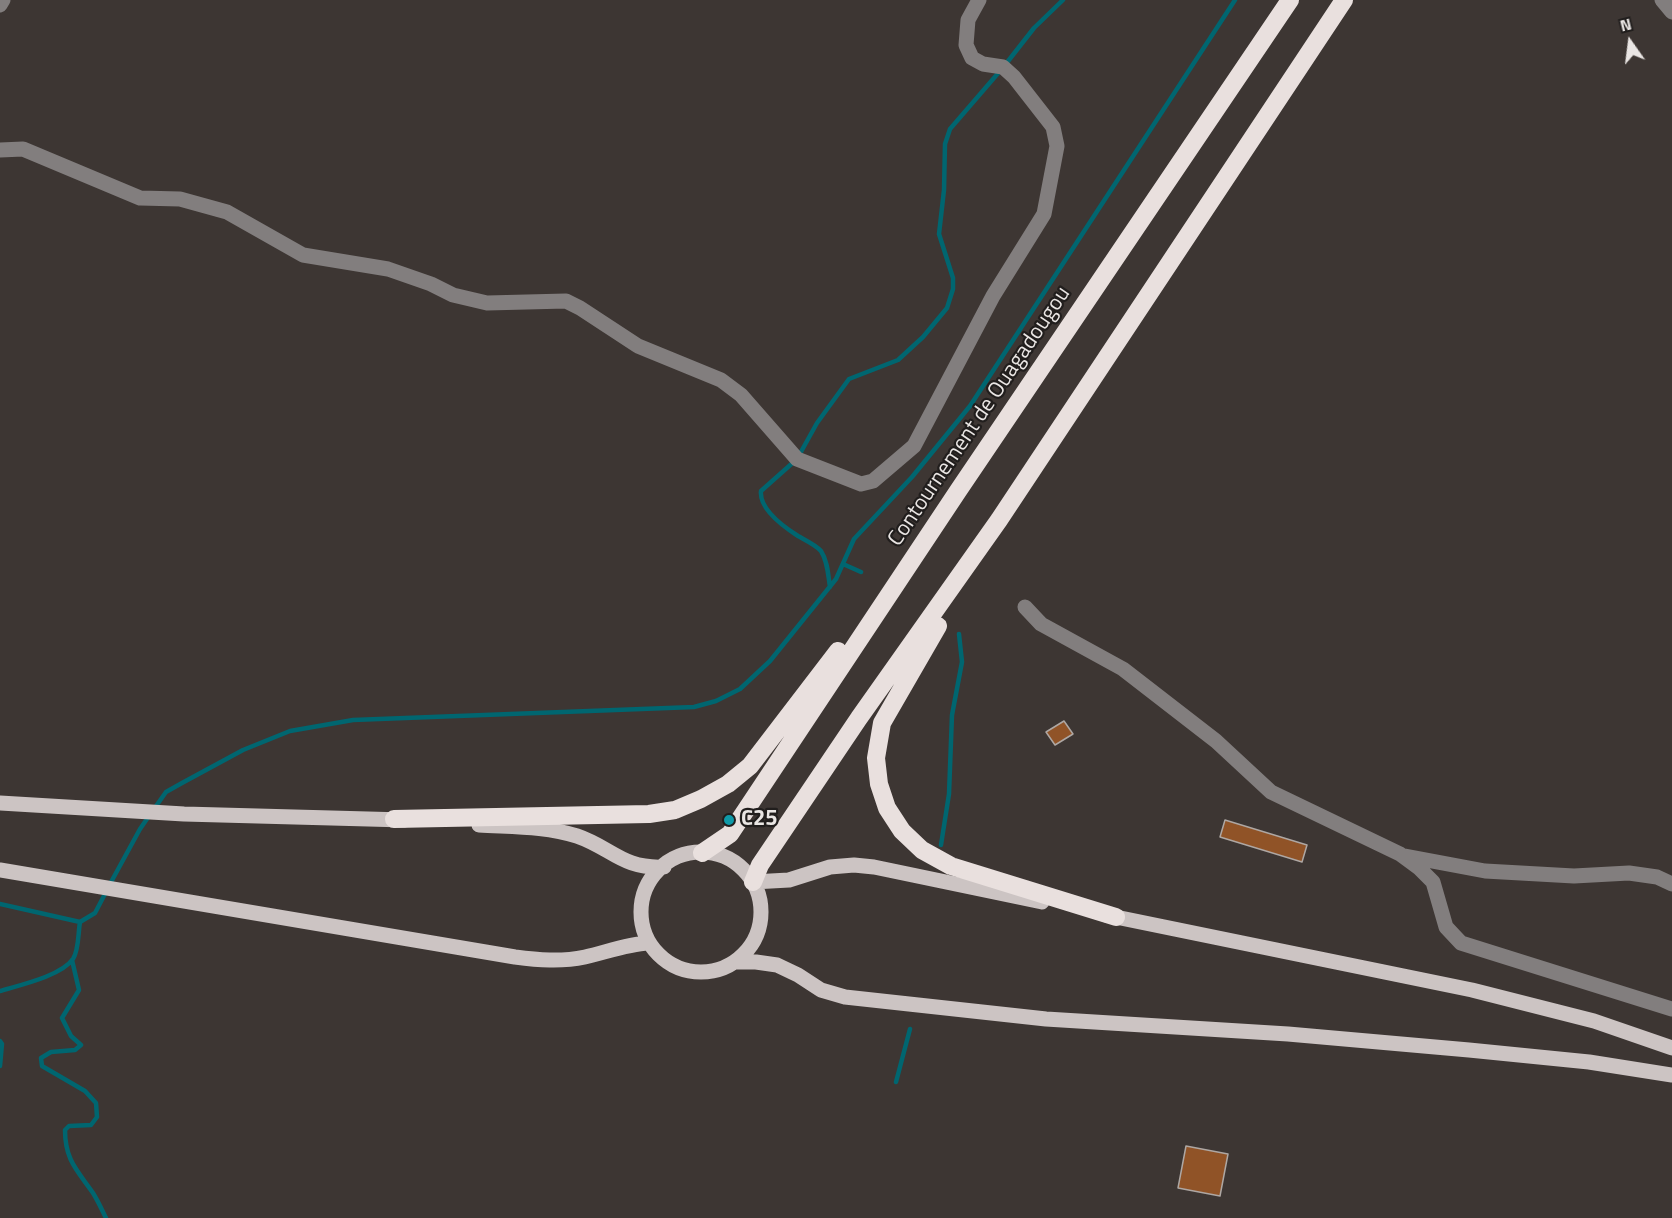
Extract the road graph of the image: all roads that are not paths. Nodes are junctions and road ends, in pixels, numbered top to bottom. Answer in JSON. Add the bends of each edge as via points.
{"nodes":[{"id":1,"x":3,"y":0,"type":"edge"},
{"id":2,"x":979,"y":0,"type":"edge"},
{"id":3,"x":1290,"y":0,"type":"edge"},
{"id":4,"x":1344,"y":0,"type":"edge"},
{"id":5,"x":1662,"y":0,"type":"edge"},
{"id":6,"x":0,"y":5,"type":"edge"},
{"id":7,"x":1672,"y":12,"type":"edge"},
{"id":8,"x":0,"y":150,"type":"edge"},
{"id":9,"x":958,"y":491,"type":"junction"},
{"id":10,"x":999,"y":520,"type":"junction"},
{"id":11,"x":1026,"y":607,"type":"dead end"},
{"id":12,"x":0,"y":803,"type":"edge"},
{"id":13,"x":394,"y":819,"type":"junction"},
{"id":14,"x":702,"y":853,"type":"junction"},
{"id":15,"x":1400,"y":854,"type":"junction"},
{"id":16,"x":663,"y":867,"type":"junction"},
{"id":17,"x":0,"y":870,"type":"edge"},
{"id":18,"x":753,"y":882,"type":"junction"},
{"id":19,"x":1672,"y":884,"type":"edge"},
{"id":20,"x":1116,"y":917,"type":"junction"},
{"id":21,"x":650,"y":943,"type":"junction"},
{"id":22,"x":735,"y":962,"type":"junction"},
{"id":23,"x":1672,"y":1009,"type":"edge"},
{"id":24,"x":1672,"y":1048,"type":"edge"},
{"id":25,"x":1672,"y":1075,"type":"edge"}],
"edges":[{"from":1,"to":6,"type":"street"},
{"from":2,"to":8,"type":"street","via":[[968,20],[966,45],[972,58],[1003,67],[1053,127],[1057,146],[1044,214],[993,296],[914,446],[873,481],[861,484],[797,459],[741,395],[721,380],[638,346],[566,301],[487,303],[453,295],[388,270],[303,255],[227,212],[180,199],[140,198],[23,149]]},
{"from":3,"to":9,"type":"highway","name":"Contournement de Ouagadougou"},
{"from":4,"to":10,"type":"highway"},
{"from":5,"to":7,"type":"street"},
{"from":9,"to":13,"type":"highway","via":[[770,741],[750,766],[728,784],[675,810],[649,814]]},
{"from":9,"to":14,"type":"highway","name":"Contournement de Ouagadougou","via":[[730,834]]},
{"from":10,"to":18,"type":"highway","via":[[853,728],[760,865]]},
{"from":10,"to":20,"type":"highway","via":[[882,723],[876,758],[879,784],[887,808],[902,831],[922,850],[951,866]]},
{"from":11,"to":15,"type":"street","via":[[1041,624],[1123,669],[1216,741],[1271,792]]},
{"from":12,"to":13,"type":"main road","via":[[184,814]]},
{"from":13,"to":16,"type":"main road","via":[[553,830],[579,837],[627,863]]},
{"from":14,"to":16,"type":"main road","name":"Contournement de Ouagadougou","via":[[689,853]]},
{"from":14,"to":18,"type":"main road","name":"Contournement de Ouagadougou","via":[[730,859]]},
{"from":15,"to":19,"type":"street","via":[[1485,871],[1574,876],[1629,873],[1657,877]]},
{"from":15,"to":23,"type":"street","via":[[1432,882],[1446,927],[1461,943]]},
{"from":16,"to":21,"type":"main road","name":"Contournement de Ouagadougou","via":[[646,888],[641,906],[642,926]]},
{"from":17,"to":21,"type":"main road","via":[[543,960],[566,960]]},
{"from":18,"to":20,"type":"main road","via":[[789,880],[830,867],[854,865]]},
{"from":18,"to":22,"type":"main road","name":"Contournement de Ouagadougou","via":[[762,909],[759,930],[750,948]]},
{"from":20,"to":24,"type":"main road","via":[[1472,990],[1594,1021]]},
{"from":21,"to":22,"type":"main road","name":"Contournement de Ouagadougou","via":[[678,968],[696,972],[716,970]]},
{"from":22,"to":25,"type":"main road","via":[[777,965],[821,990],[845,997],[1046,1019],[1469,1050]]}]}
